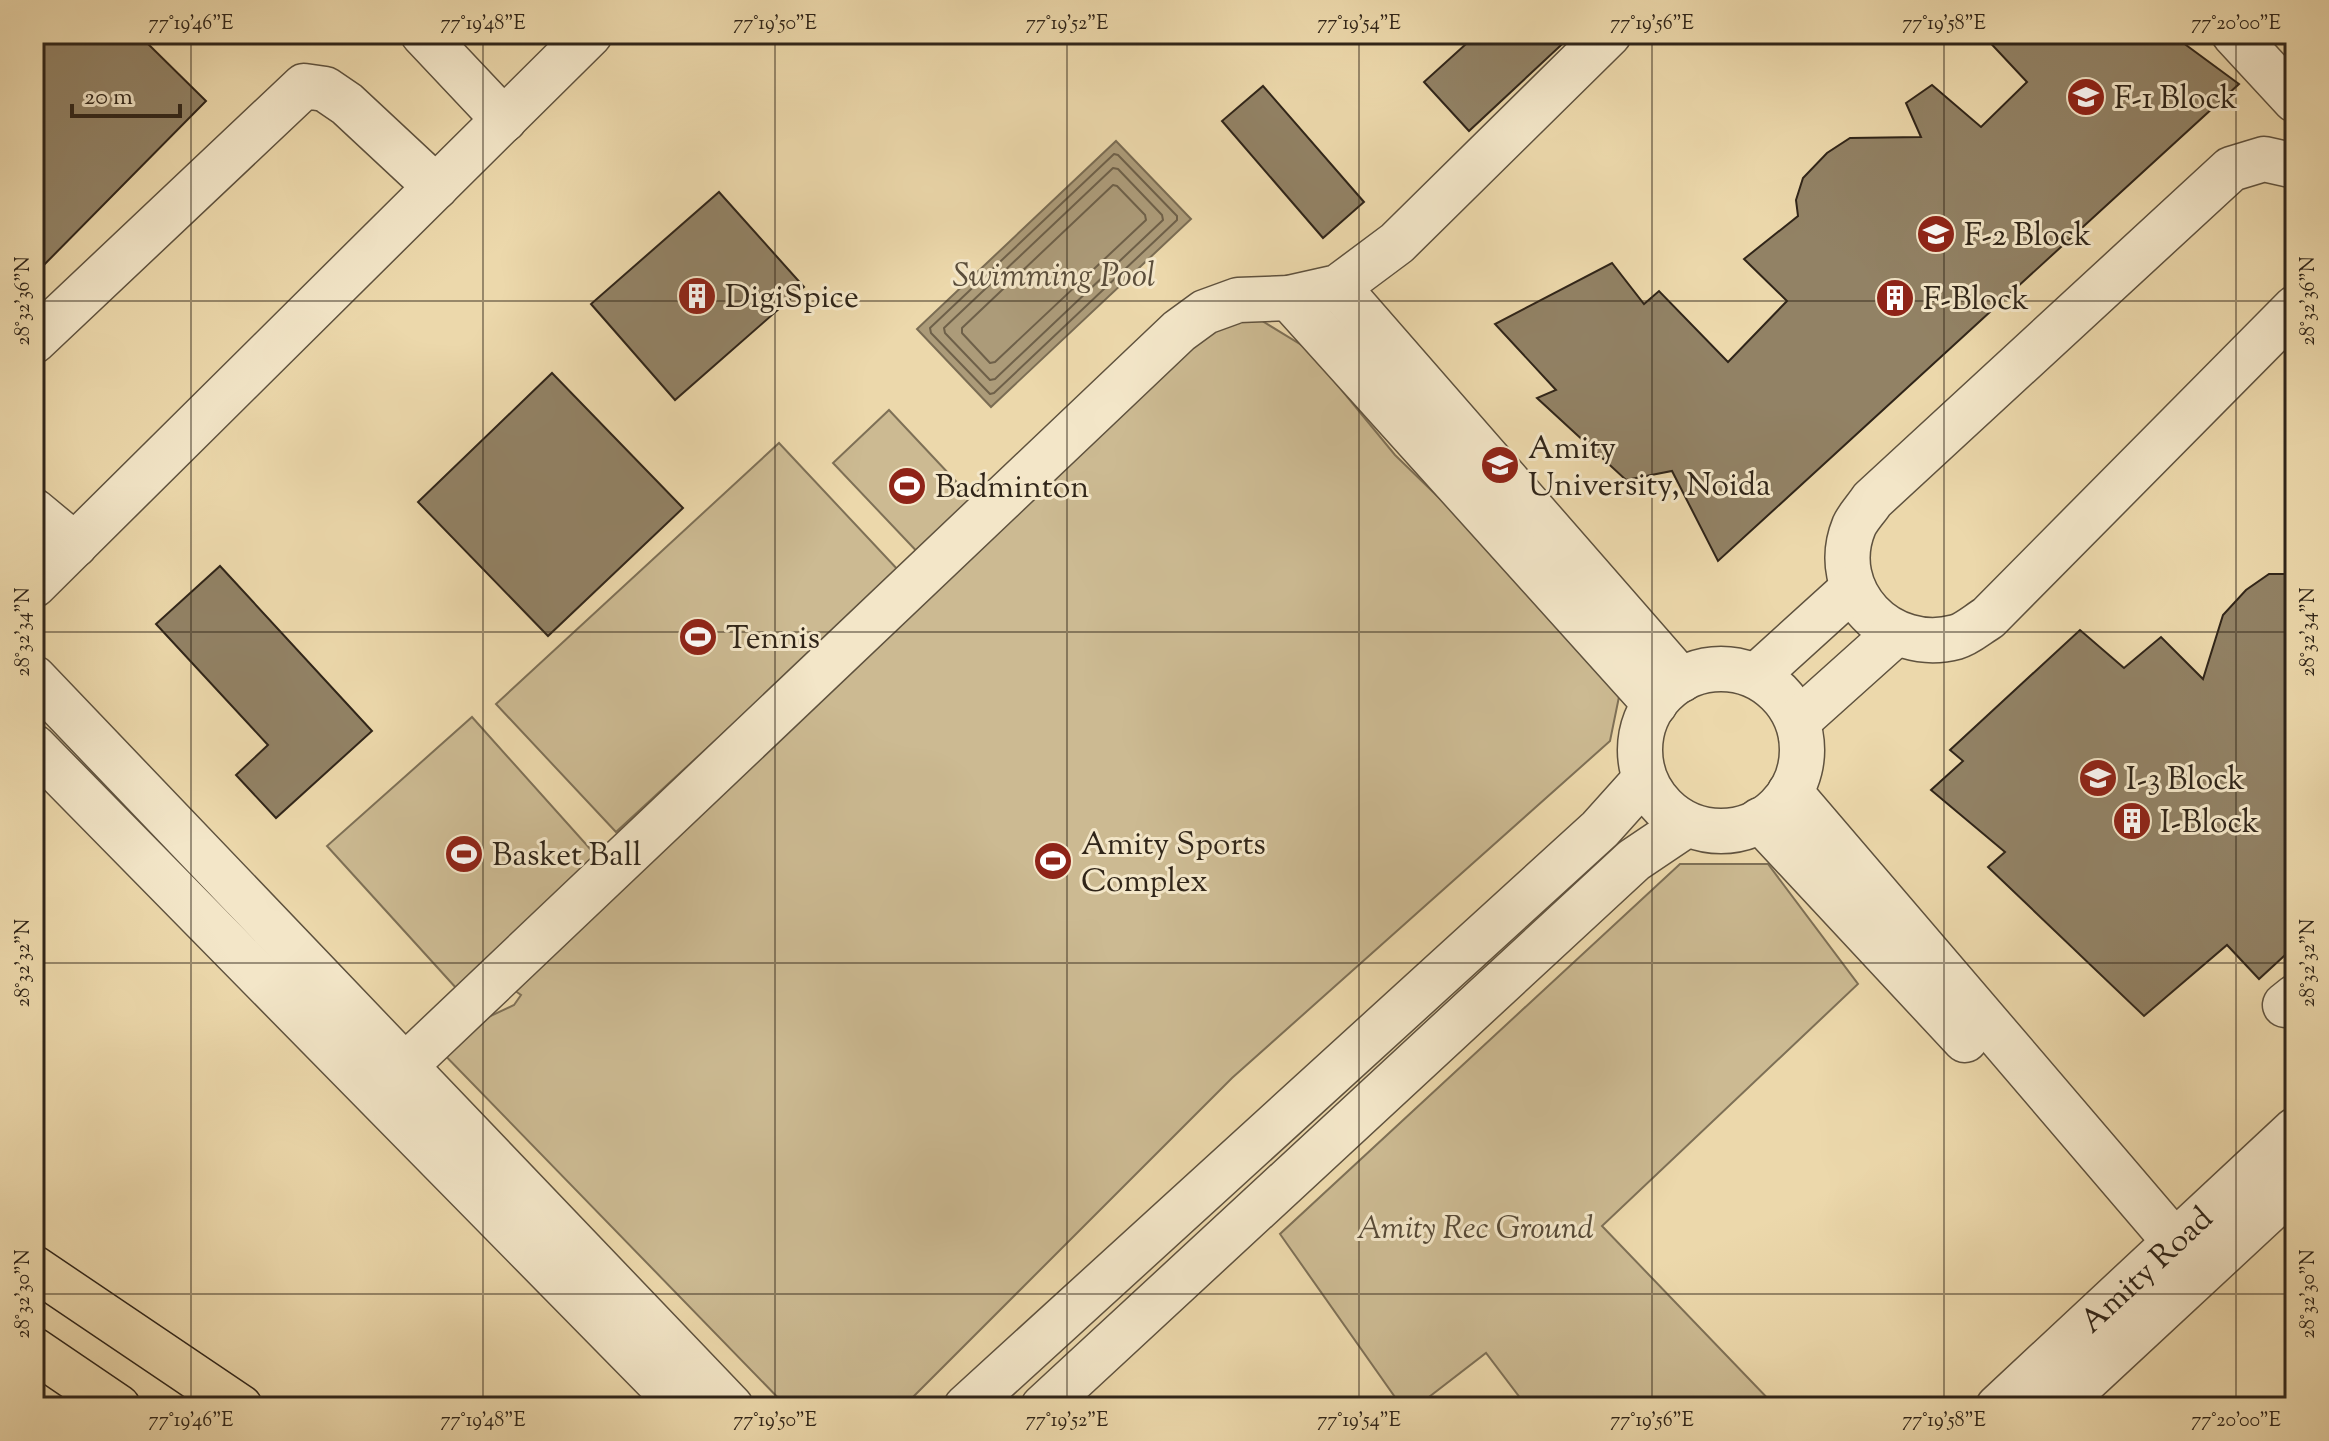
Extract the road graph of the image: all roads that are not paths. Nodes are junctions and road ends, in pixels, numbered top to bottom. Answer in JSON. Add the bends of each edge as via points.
{"nodes":[{"id":1,"x":423,"y":34,"type":"edge"},
{"id":2,"x":590,"y":34,"type":"edge"},
{"id":3,"x":1609,"y":34,"type":"edge"},
{"id":4,"x":2234,"y":34,"type":"edge"},
{"id":5,"x":2295,"y":100,"type":"edge"},
{"id":6,"x":504,"y":120,"type":"junction"},
{"id":7,"x":2295,"y":166,"type":"edge"},
{"id":8,"x":436,"y":187,"type":"junction"},
{"id":9,"x":1338,"y":287,"type":"junction"},
{"id":10,"x":1289,"y":298,"type":"junction"},
{"id":11,"x":2295,"y":308,"type":"edge"},
{"id":12,"x":34,"y":341,"type":"edge"},
{"id":13,"x":34,"y":511,"type":"edge"},
{"id":14,"x":75,"y":545,"type":"junction"},
{"id":15,"x":34,"y":585,"type":"edge"},
{"id":16,"x":1853,"y":588,"type":"junction"},
{"id":17,"x":1895,"y":634,"type":"junction"},
{"id":18,"x":1756,"y":676,"type":"junction"},
{"id":19,"x":34,"y":678,"type":"edge"},
{"id":20,"x":1668,"y":692,"type":"junction"},
{"id":21,"x":1798,"y":721,"type":"junction"},
{"id":22,"x":34,"y":747,"type":"edge"},
{"id":23,"x":1644,"y":780,"type":"junction"},
{"id":24,"x":1775,"y":806,"type":"junction"},
{"id":25,"x":1686,"y":825,"type":"junction"},
{"id":26,"x":405,"y":1066,"type":"junction"},
{"id":27,"x":2295,"y":1130,"type":"edge"},
{"id":28,"x":2295,"y":1186,"type":"edge"},
{"id":29,"x":2168,"y":1248,"type":"junction"},
{"id":30,"x":34,"y":1268,"type":"edge"},
{"id":31,"x":34,"y":1350,"type":"edge"},
{"id":32,"x":118,"y":1407,"type":"edge"},
{"id":33,"x":240,"y":1407,"type":"edge"},
{"id":34,"x":683,"y":1407,"type":"edge"},
{"id":35,"x":731,"y":1407,"type":"edge"},
{"id":36,"x":966,"y":1407,"type":"edge"},
{"id":37,"x":1043,"y":1407,"type":"edge"},
{"id":38,"x":1998,"y":1407,"type":"edge"},
{"id":39,"x":2057,"y":1407,"type":"edge"}],
"edges":[{"from":1,"to":6,"type":"street"},
{"from":2,"to":6,"type":"street"},
{"from":3,"to":9,"type":"street","via":[[1397,243]]},
{"from":4,"to":5,"type":"street"},
{"from":6,"to":8,"type":"street"},
{"from":7,"to":16,"type":"street","via":[[2264,159],[2231,169],[1872,500],[1854,525],[1848,558]]},
{"from":8,"to":12,"type":"street","via":[[347,104],[325,89],[304,86]]},
{"from":8,"to":14,"type":"street"},
{"from":9,"to":10,"type":"street"},
{"from":9,"to":20,"type":"street"},
{"from":10,"to":20,"type":"street"},
{"from":10,"to":26,"type":"street","via":[[1238,300],[1205,312],[1179,331]]},
{"from":11,"to":17,"type":"street","via":[[1988,618],[1959,636],[1929,641]]},
{"from":13,"to":14,"type":"street"},
{"from":14,"to":15,"type":"street"},
{"from":16,"to":17,"type":"street","via":[[1871,617]]},
{"from":16,"to":18,"type":"street"},
{"from":17,"to":21,"type":"street"},
{"from":18,"to":20,"type":"street","via":[[1721,668],[1693,673]]},
{"from":18,"to":21,"type":"street","via":[[1780,693]]},
{"from":19,"to":26,"type":"street"},
{"from":20,"to":23,"type":"street","via":[[1645,717],[1638,749]]},
{"from":21,"to":24,"type":"street","via":[[1803,751],[1796,785]]},
{"from":22,"to":34,"type":"street"},
{"from":23,"to":25,"type":"street","via":[[1661,808]]},
{"from":23,"to":36,"type":"street","via":[[1600,829]]},
{"from":24,"to":25,"type":"street","via":[[1749,827],[1720,832]]},
{"from":24,"to":29,"type":"street","via":[[2072,1155]]},
{"from":25,"to":37,"type":"street","via":[[1634,860]]},
{"from":26,"to":35,"type":"street"},
{"from":27,"to":29,"type":"street","name":"Amity Road"},
{"from":28,"to":39,"type":"street","name":"Amity Road"},
{"from":29,"to":38,"type":"street","name":"Amity Road"},
{"from":30,"to":33,"type":"main road"},
{"from":31,"to":32,"type":"main road"}]}
